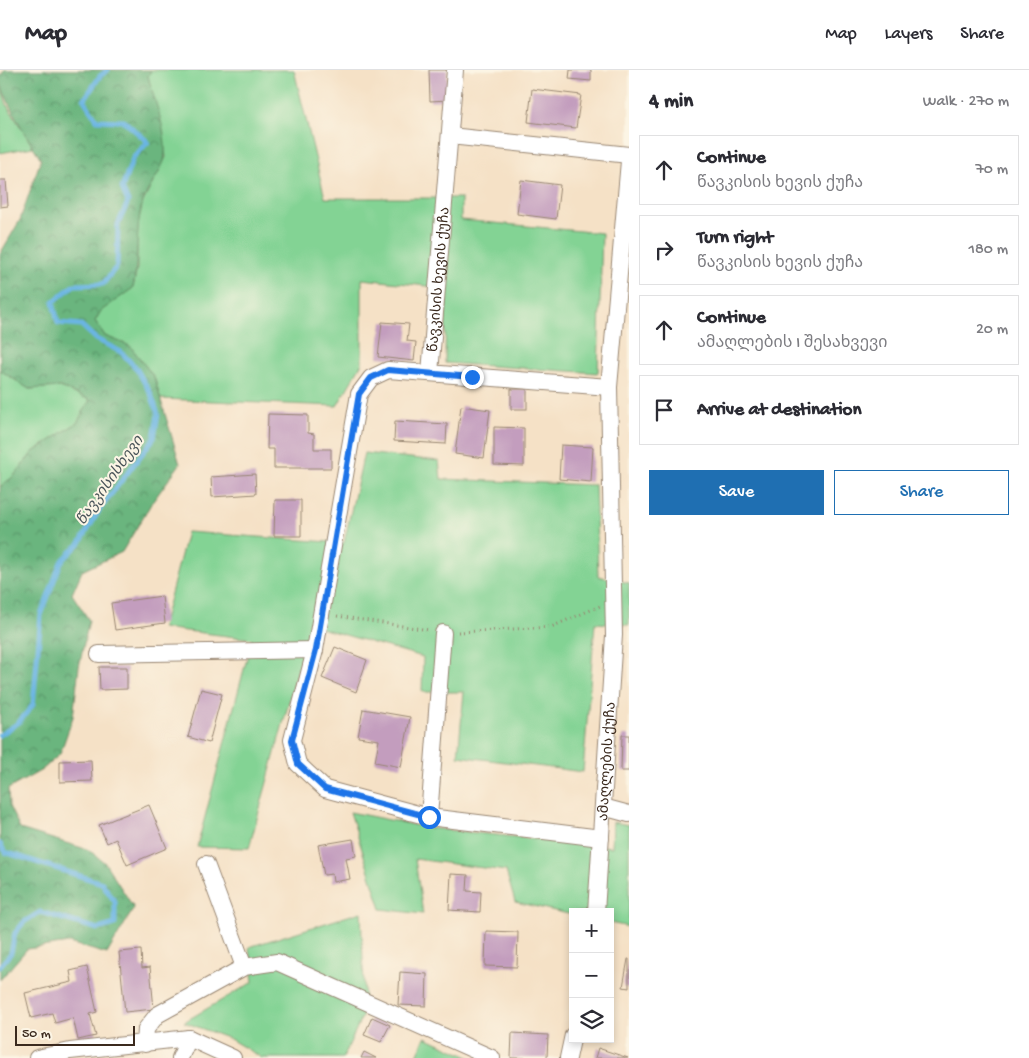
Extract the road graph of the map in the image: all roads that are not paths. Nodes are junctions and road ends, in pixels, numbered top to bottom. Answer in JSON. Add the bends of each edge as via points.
{"nodes":[{"id":1,"x":455,"y":70,"type":"edge"},
{"id":2,"x":450,"y":136,"type":"junction"},
{"id":3,"x":629,"y":155,"type":"edge"},
{"id":4,"x":629,"y":160,"type":"edge"},
{"id":5,"x":430,"y":373,"type":"junction"},
{"id":6,"x":609,"y":387,"type":"junction"},
{"id":7,"x":443,"y":632,"type":"road end"},
{"id":8,"x":316,"y":650,"type":"junction"},
{"id":9,"x":99,"y":654,"type":"dead end"},
{"id":10,"x":603,"y":807,"type":"junction"},
{"id":11,"x":629,"y":814,"type":"edge"},
{"id":12,"x":429,"y":817,"type":"junction"},
{"id":13,"x":601,"y":838,"type":"junction"},
{"id":14,"x":206,"y":864,"type":"dead end"},
{"id":15,"x":596,"y":908,"type":"edge"},
{"id":16,"x":244,"y":966,"type":"junction"},
{"id":17,"x":189,"y":1038,"type":"junction"},
{"id":18,"x":571,"y":1043,"type":"edge"},
{"id":19,"x":145,"y":1044,"type":"junction"},
{"id":20,"x":36,"y":1058,"type":"edge"},
{"id":21,"x":180,"y":1058,"type":"edge"},
{"id":22,"x":233,"y":1058,"type":"edge"},
{"id":23,"x":492,"y":1058,"type":"edge"},
{"id":24,"x":568,"y":1058,"type":"edge"}],
"edges":[{"from":1,"to":2,"type":"street","name":"წავკისის ხევის ქუჩა"},
{"from":2,"to":3,"type":"street"},
{"from":2,"to":5,"type":"street","name":"წავკისის ხევის ქუჩა"},
{"from":4,"to":6,"type":"street","name":"ამაღლების ქუჩა"},
{"from":5,"to":6,"type":"street"},
{"from":5,"to":8,"type":"street","via":[[388,370],[371,378],[359,394]]},
{"from":6,"to":10,"type":"street","name":"ამაღლების ქუჩა","via":[[614,635]]},
{"from":7,"to":12,"type":"street"},
{"from":8,"to":9,"type":"street"},
{"from":8,"to":12,"type":"street","via":[[292,740],[298,764],[325,789]]},
{"from":10,"to":11,"type":"street"},
{"from":10,"to":13,"type":"street","name":"ამაღლების ქუჩა"},
{"from":12,"to":13,"type":"street"},
{"from":13,"to":15,"type":"street","name":"ამაღლების ქუჩა"},
{"from":14,"to":16,"type":"street"},
{"from":16,"to":19,"type":"street","via":[[157,1015],[146,1029]]},
{"from":16,"to":23,"type":"street","via":[[277,962]]},
{"from":17,"to":19,"type":"street"},
{"from":17,"to":21,"type":"street"},
{"from":17,"to":22,"type":"street"},
{"from":18,"to":24,"type":"street"},
{"from":19,"to":20,"type":"street"}]}
